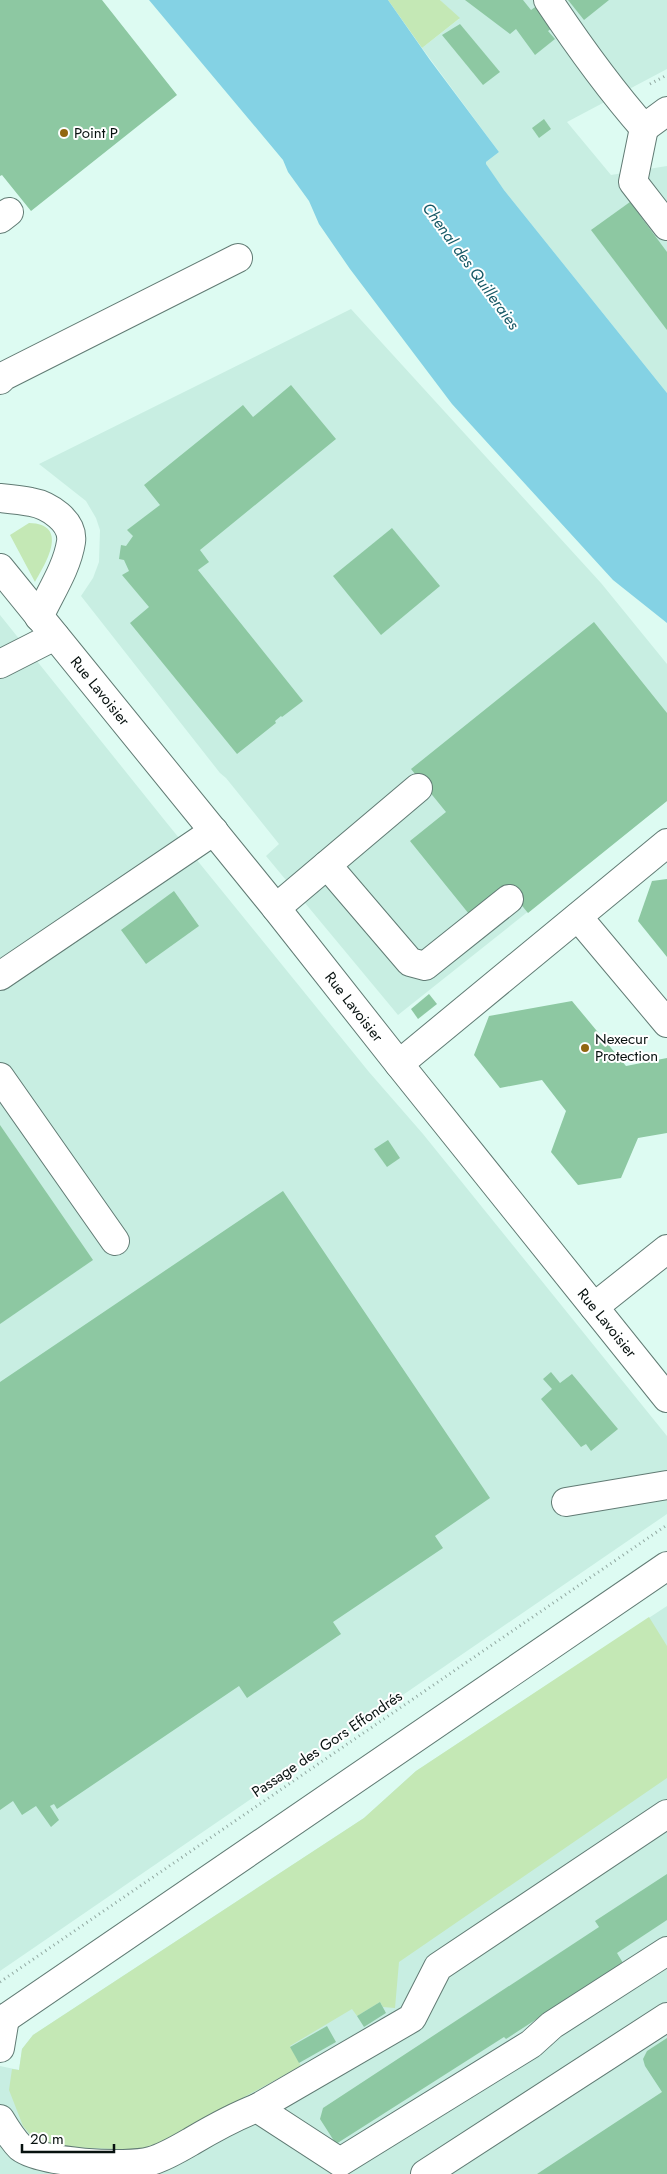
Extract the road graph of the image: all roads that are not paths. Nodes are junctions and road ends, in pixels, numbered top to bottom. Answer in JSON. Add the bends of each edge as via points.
{"nodes":[{"id":1,"x":548,"y":0,"type":"edge"},
{"id":2,"x":667,"y":111,"type":"edge"},
{"id":3,"x":644,"y":128,"type":"junction"},
{"id":4,"x":667,"y":226,"type":"edge"},
{"id":5,"x":238,"y":258,"type":"dead end"},
{"id":6,"x":0,"y":380,"type":"edge"},
{"id":7,"x":0,"y":498,"type":"edge"},
{"id":8,"x":0,"y":568,"type":"edge"},
{"id":9,"x":47,"y":626,"type":"junction"},
{"id":10,"x":0,"y":664,"type":"edge"},
{"id":11,"x":418,"y":788,"type":"dead end"},
{"id":12,"x":214,"y":831,"type":"junction"},
{"id":13,"x":667,"y":843,"type":"edge"},
{"id":14,"x":327,"y":865,"type":"junction"},
{"id":15,"x":509,"y":899,"type":"dead end"},
{"id":16,"x":276,"y":908,"type":"junction"},
{"id":17,"x":578,"y":917,"type":"junction"},
{"id":18,"x":0,"y":976,"type":"edge"},
{"id":19,"x":667,"y":1023,"type":"edge"},
{"id":20,"x":398,"y":1064,"type":"junction"},
{"id":21,"x":0,"y":1077,"type":"edge"},
{"id":22,"x":115,"y":1241,"type":"dead end"},
{"id":23,"x":667,"y":1249,"type":"edge"},
{"id":24,"x":594,"y":1307,"type":"junction"},
{"id":25,"x":667,"y":1398,"type":"edge"},
{"id":26,"x":667,"y":1485,"type":"edge"},
{"id":27,"x":566,"y":1502,"type":"dead end"},
{"id":28,"x":667,"y":1566,"type":"edge"},
{"id":29,"x":667,"y":1814,"type":"edge"},
{"id":30,"x":667,"y":1951,"type":"edge"},
{"id":31,"x":667,"y":2018,"type":"edge"},
{"id":32,"x":2,"y":2020,"type":"edge"},
{"id":33,"x":0,"y":2048,"type":"edge"},
{"id":34,"x":257,"y":2108,"type":"junction"},
{"id":35,"x":0,"y":2119,"type":"edge"},
{"id":36,"x":186,"y":2144,"type":"junction"},
{"id":37,"x":33,"y":2164,"type":"edge"},
{"id":38,"x":167,"y":2174,"type":"edge"},
{"id":39,"x":425,"y":2174,"type":"edge"}],
"edges":[{"from":1,"to":3,"type":"street","via":[[587,60]]},
{"from":2,"to":3,"type":"street"},
{"from":3,"to":4,"type":"street","via":[[633,182]]},
{"from":5,"to":6,"type":"street"},
{"from":7,"to":9,"type":"street","via":[[32,502],[47,508],[68,526],[72,540]]},
{"from":8,"to":9,"type":"street","name":"Rue Lavoisier"},
{"from":9,"to":10,"type":"street"},
{"from":9,"to":12,"type":"street","name":"Rue Lavoisier"},
{"from":11,"to":14,"type":"street"},
{"from":12,"to":16,"type":"street","name":"Rue Lavoisier"},
{"from":12,"to":18,"type":"street"},
{"from":13,"to":17,"type":"street"},
{"from":14,"to":15,"type":"street","via":[[410,962],[425,966]]},
{"from":14,"to":16,"type":"street"},
{"from":16,"to":20,"type":"street","name":"Rue Lavoisier"},
{"from":17,"to":19,"type":"street"},
{"from":17,"to":20,"type":"street"},
{"from":20,"to":24,"type":"street","name":"Rue Lavoisier"},
{"from":21,"to":22,"type":"street"},
{"from":23,"to":24,"type":"street"},
{"from":24,"to":25,"type":"street","name":"Rue Lavoisier"},
{"from":26,"to":27,"type":"street"},
{"from":28,"to":32,"type":"street"},
{"from":29,"to":34,"type":"street","via":[[438,1967],[412,2018]]},
{"from":30,"to":34,"type":"street","via":[[552,2025],[531,2044],[340,2162]]},
{"from":31,"to":39,"type":"street"},
{"from":32,"to":33,"type":"street"},
{"from":34,"to":36,"type":"street"},
{"from":35,"to":37,"type":"street"},
{"from":36,"to":37,"type":"street","via":[[151,2161],[108,2164],[64,2160]]},
{"from":36,"to":38,"type":"street"}]}
